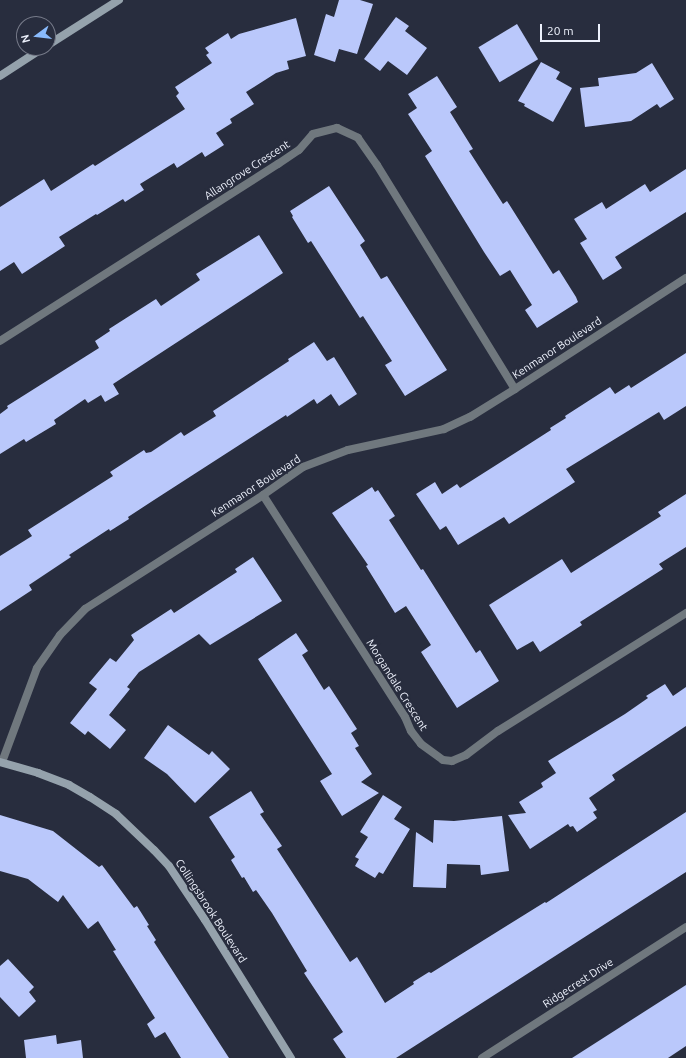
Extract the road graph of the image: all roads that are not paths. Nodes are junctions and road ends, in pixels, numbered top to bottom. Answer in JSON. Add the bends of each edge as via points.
{"nodes":[{"id":1,"x":119,"y":0,"type":"edge"},
{"id":2,"x":56,"y":40,"type":"edge"},
{"id":3,"x":31,"y":56,"type":"edge"},
{"id":4,"x":0,"y":76,"type":"edge"},
{"id":5,"x":686,"y":278,"type":"edge"},
{"id":6,"x":0,"y":341,"type":"edge"},
{"id":7,"x":515,"y":389,"type":"junction"},
{"id":8,"x":263,"y":495,"type":"junction"},
{"id":9,"x":686,"y":613,"type":"edge"},
{"id":10,"x":1,"y":762,"type":"edge"},
{"id":11,"x":686,"y":926,"type":"edge"},
{"id":12,"x":291,"y":1058,"type":"edge"},
{"id":13,"x":482,"y":1058,"type":"edge"}],
"edges":[{"from":1,"to":2,"type":"street"},
{"from":3,"to":4,"type":"street"},
{"from":5,"to":7,"type":"street","name":"Kenmanor Boulevard"},
{"from":6,"to":7,"type":"street","name":"Allangrove Crescent","via":[[278,164],[299,150],[313,134],[337,128],[358,138],[377,164]]},
{"from":7,"to":8,"type":"street","name":"Kenmanor Boulevard","via":[[470,417],[444,429],[371,444],[323,458],[303,467]]},
{"from":8,"to":9,"type":"street","name":"Morgandale Crescent","via":[[405,717],[411,731],[421,744],[443,760],[452,761],[466,755],[498,731]]},
{"from":8,"to":10,"type":"street","name":"Kenmanor Boulevard","via":[[84,610],[60,635],[37,668]]},
{"from":10,"to":12,"type":"street","name":"Collingsbrook Boulevard","via":[[63,783],[90,797],[116,814],[154,850],[169,866],[205,920]]},
{"from":11,"to":13,"type":"street","name":"Ridgecrest Drive"}]}
